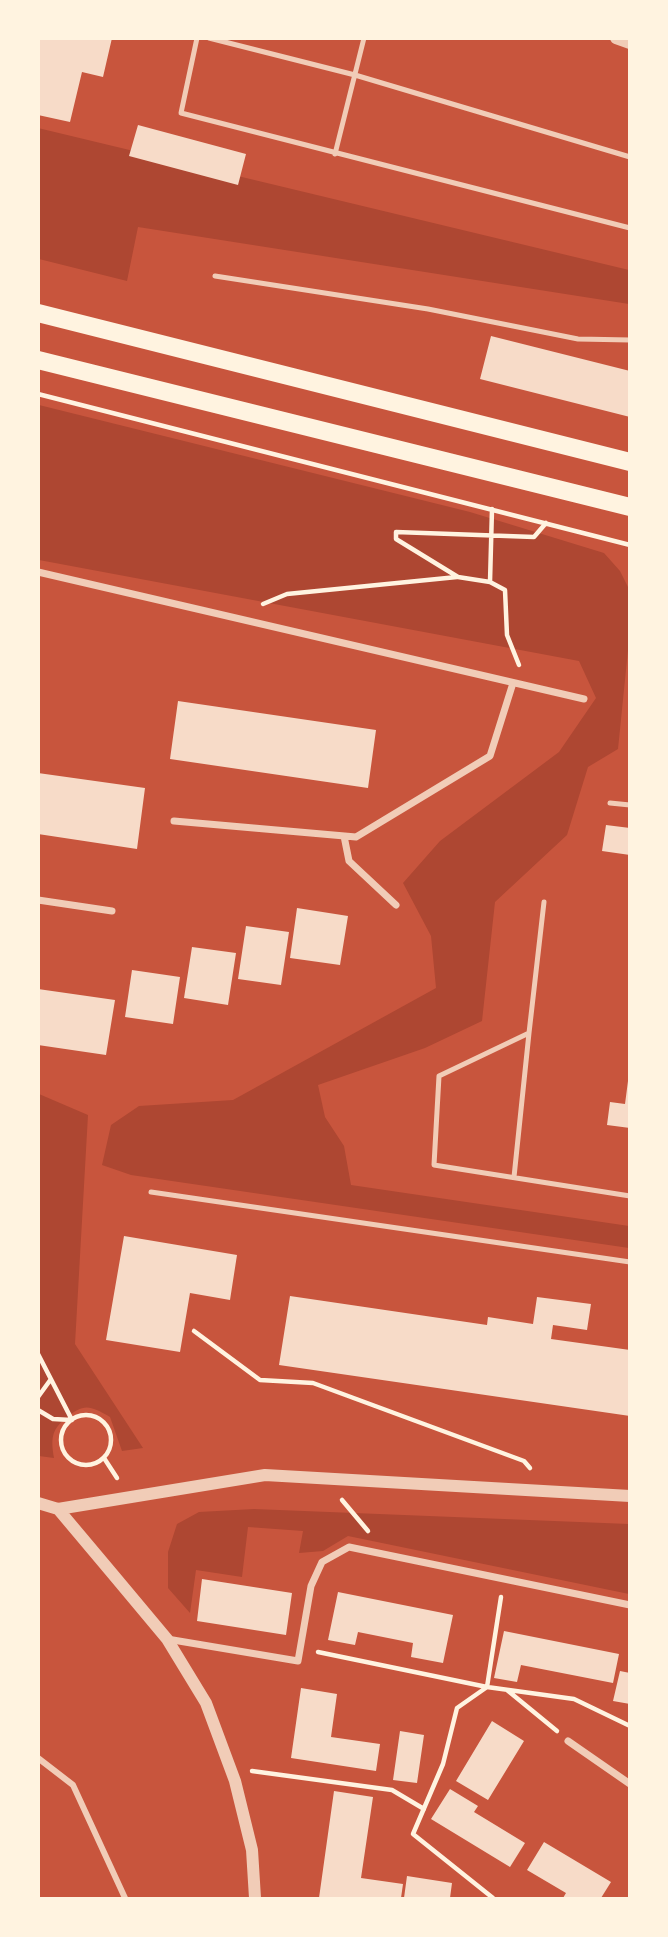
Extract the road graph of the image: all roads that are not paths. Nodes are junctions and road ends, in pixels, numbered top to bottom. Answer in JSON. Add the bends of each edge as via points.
{"nodes":[{"id":1,"x":197,"y":38,"type":"edge"},
{"id":2,"x":209,"y":38,"type":"edge"},
{"id":3,"x":364,"y":38,"type":"edge"},
{"id":4,"x":616,"y":38,"type":"edge"},
{"id":5,"x":629,"y":43,"type":"edge"},
{"id":6,"x":355,"y":75,"type":"junction"},
{"id":7,"x":335,"y":154,"type":"junction"},
{"id":8,"x":629,"y":157,"type":"edge"},
{"id":9,"x":629,"y":228,"type":"edge"},
{"id":10,"x":215,"y":276,"type":"dead end"},
{"id":11,"x":38,"y":313,"type":"edge"},
{"id":12,"x":629,"y":340,"type":"edge"},
{"id":13,"x":38,"y":360,"type":"edge"},
{"id":14,"x":629,"y":461,"type":"edge"},
{"id":15,"x":629,"y":507,"type":"edge"},
{"id":16,"x":38,"y":572,"type":"edge"},
{"id":17,"x":513,"y":683,"type":"junction"},
{"id":18,"x":584,"y":699,"type":"dead end"},
{"id":19,"x":610,"y":803,"type":"dead end"},
{"id":20,"x":629,"y":805,"type":"edge"},
{"id":21,"x":174,"y":821,"type":"dead end"},
{"id":22,"x":344,"y":835,"type":"junction"},
{"id":23,"x":38,"y":900,"type":"edge"},
{"id":24,"x":544,"y":902,"type":"dead end"},
{"id":25,"x":396,"y":905,"type":"dead end"},
{"id":26,"x":112,"y":911,"type":"dead end"},
{"id":27,"x":529,"y":1033,"type":"junction"},
{"id":28,"x":514,"y":1177,"type":"junction"},
{"id":29,"x":151,"y":1192,"type":"dead end"},
{"id":30,"x":629,"y":1196,"type":"edge"},
{"id":31,"x":629,"y":1262,"type":"edge"},
{"id":32,"x":629,"y":1496,"type":"edge"},
{"id":33,"x":38,"y":1503,"type":"edge"},
{"id":34,"x":58,"y":1509,"type":"junction"},
{"id":35,"x":629,"y":1605,"type":"edge"},
{"id":36,"x":167,"y":1639,"type":"junction"},
{"id":37,"x":568,"y":1741,"type":"road end"},
{"id":38,"x":38,"y":1758,"type":"edge"},
{"id":39,"x":629,"y":1784,"type":"edge"},
{"id":40,"x":125,"y":1899,"type":"edge"},
{"id":41,"x":255,"y":1899,"type":"edge"}],
"edges":[{"from":1,"to":7,"type":"lane","via":[[181,113]]},
{"from":2,"to":6,"type":"lane"},
{"from":3,"to":6,"type":"lane"},
{"from":4,"to":5,"type":"street"},
{"from":6,"to":7,"type":"lane"},
{"from":6,"to":8,"type":"lane"},
{"from":7,"to":9,"type":"lane"},
{"from":10,"to":12,"type":"lane","via":[[428,309],[567,338]]},
{"from":11,"to":14,"type":"main road"},
{"from":13,"to":15,"type":"main road"},
{"from":16,"to":17,"type":"street"},
{"from":17,"to":18,"type":"street"},
{"from":17,"to":22,"type":"street","via":[[490,755],[356,836]]},
{"from":19,"to":20,"type":"lane"},
{"from":21,"to":22,"type":"street"},
{"from":22,"to":25,"type":"street","via":[[349,861]]},
{"from":23,"to":26,"type":"street"},
{"from":24,"to":27,"type":"lane"},
{"from":27,"to":28,"type":"lane"},
{"from":27,"to":28,"type":"lane","via":[[439,1076],[434,1165]]},
{"from":28,"to":30,"type":"lane"},
{"from":29,"to":31,"type":"lane"},
{"from":32,"to":34,"type":"street","via":[[265,1475]]},
{"from":33,"to":34,"type":"street"},
{"from":34,"to":36,"type":"street"},
{"from":35,"to":36,"type":"street","via":[[349,1547],[322,1562],[311,1586],[298,1661]]},
{"from":36,"to":41,"type":"street","via":[[206,1703],[230,1768],[252,1850]]},
{"from":37,"to":39,"type":"street"},
{"from":38,"to":40,"type":"street","via":[[73,1785]]}]}
